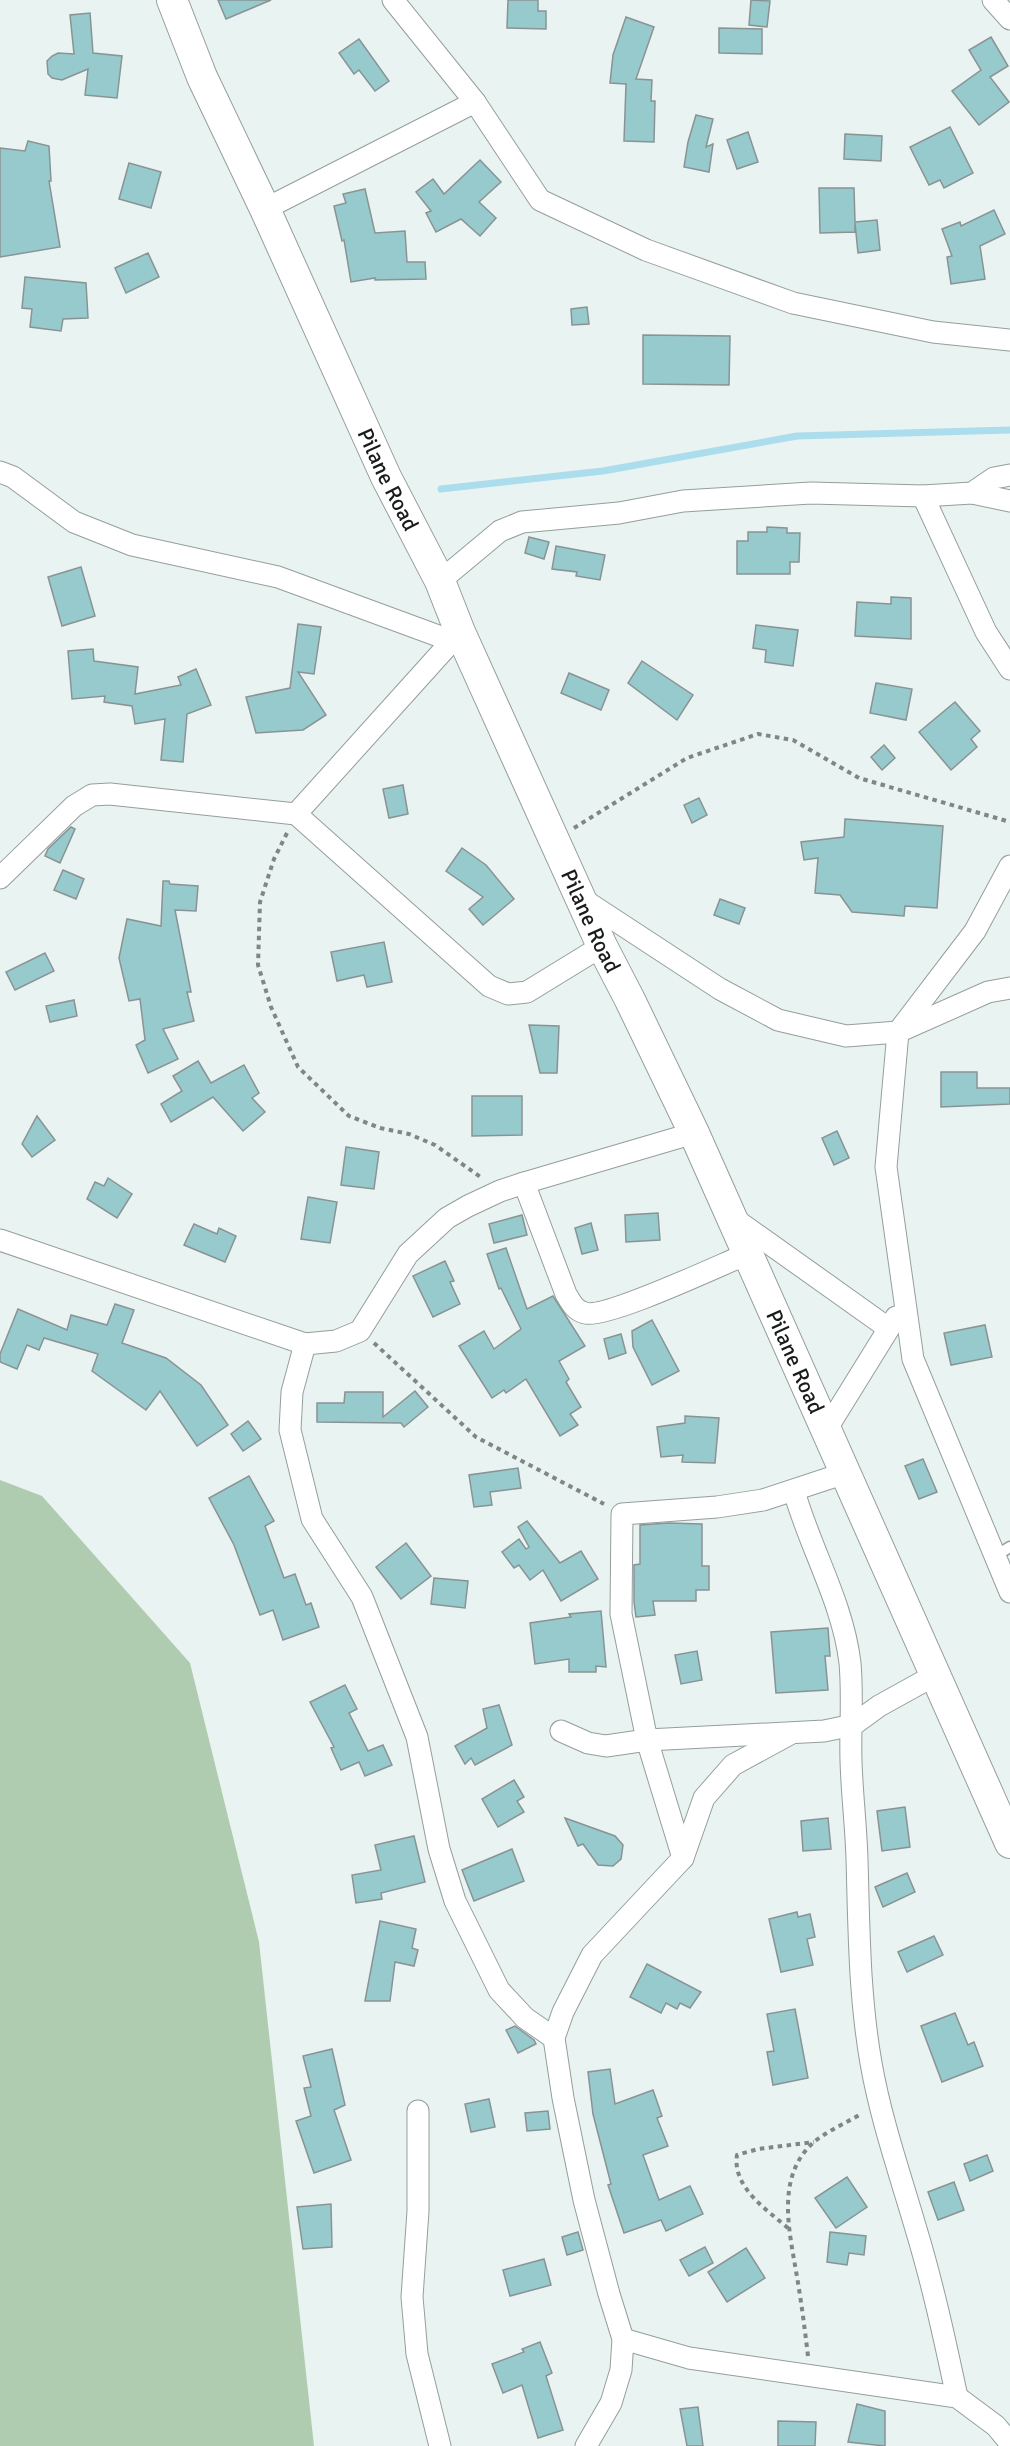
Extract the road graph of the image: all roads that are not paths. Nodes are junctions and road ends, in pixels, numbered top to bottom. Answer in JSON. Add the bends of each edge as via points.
{"nodes":[{"id":1,"x":172,"y":0,"type":"edge"},
{"id":2,"x":393,"y":0,"type":"edge"},
{"id":3,"x":993,"y":0,"type":"edge"},
{"id":4,"x":1010,"y":19,"type":"edge"},
{"id":5,"x":475,"y":102,"type":"junction"},
{"id":6,"x":265,"y":210,"type":"junction"},
{"id":7,"x":1010,"y":340,"type":"edge"},
{"id":8,"x":0,"y":472,"type":"edge"},
{"id":9,"x":1010,"y":475,"type":"edge"},
{"id":10,"x":972,"y":493,"type":"junction"},
{"id":11,"x":923,"y":496,"type":"junction"},
{"id":12,"x":1010,"y":501,"type":"edge"},
{"id":13,"x":440,"y":581,"type":"junction"},
{"id":14,"x":456,"y":636,"type":"junction"},
{"id":15,"x":1010,"y":669,"type":"edge"},
{"id":16,"x":296,"y":814,"type":"junction"},
{"id":17,"x":1010,"y":867,"type":"edge"},
{"id":18,"x":0,"y":878,"type":"edge"},
{"id":19,"x":581,"y":898,"type":"junction"},
{"id":20,"x":602,"y":946,"type":"junction"},
{"id":21,"x":1010,"y":988,"type":"edge"},
{"id":22,"x":898,"y":1032,"type":"junction"},
{"id":23,"x":694,"y":1133,"type":"junction"},
{"id":24,"x":524,"y":1183,"type":"junction"},
{"id":25,"x":729,"y":1215,"type":"junction"},
{"id":26,"x":0,"y":1240,"type":"edge"},
{"id":27,"x":747,"y":1254,"type":"junction"},
{"id":28,"x":905,"y":1304,"type":"junction"},
{"id":29,"x":888,"y":1328,"type":"junction"},
{"id":30,"x":305,"y":1344,"type":"junction"},
{"id":31,"x":826,"y":1430,"type":"junction"},
{"id":32,"x":845,"y":1473,"type":"junction"},
{"id":33,"x":794,"y":1491,"type":"junction"},
{"id":34,"x":1003,"y":1551,"type":"edge"},
{"id":35,"x":1010,"y":1592,"type":"edge"},
{"id":36,"x":935,"y":1675,"type":"junction"},
{"id":37,"x":853,"y":1725,"type":"junction"},
{"id":38,"x":561,"y":1731,"type":"dead end"},
{"id":39,"x":790,"y":1734,"type":"junction"},
{"id":40,"x":647,"y":1740,"type":"junction"},
{"id":41,"x":1010,"y":1843,"type":"edge"},
{"id":42,"x":683,"y":1858,"type":"junction"},
{"id":43,"x":554,"y":2038,"type":"junction"},
{"id":44,"x":418,"y":2111,"type":"dead end"},
{"id":45,"x":623,"y":2338,"type":"junction"},
{"id":46,"x":957,"y":2397,"type":"junction"},
{"id":47,"x":1010,"y":2443,"type":"edge"},
{"id":48,"x":440,"y":2446,"type":"edge"},
{"id":49,"x":586,"y":2446,"type":"edge"}],
"edges":[{"from":1,"to":6,"type":"main road","name":"Pilane Road","via":[[202,77]]},
{"from":2,"to":5,"type":"street"},
{"from":3,"to":4,"type":"street"},
{"from":5,"to":6,"type":"street"},
{"from":5,"to":7,"type":"street","via":[[540,200],[646,250],[793,303],[933,333]]},
{"from":6,"to":13,"type":"main road","name":"Pilane Road","via":[[386,477]]},
{"from":8,"to":14,"type":"street","via":[[13,477],[74,522],[123,541],[279,577]]},
{"from":9,"to":10,"type":"street","via":[[994,478]]},
{"from":10,"to":11,"type":"street"},
{"from":10,"to":12,"type":"street"},
{"from":11,"to":13,"type":"street","via":[[811,493],[683,501],[619,513],[522,522],[500,531]]},
{"from":11,"to":15,"type":"street","via":[[986,632]]},
{"from":13,"to":14,"type":"main road","name":"Pilane Road"},
{"from":14,"to":16,"type":"street"},
{"from":14,"to":19,"type":"main road","name":"Pilane Road"},
{"from":16,"to":18,"type":"street","via":[[92,795],[74,806]]},
{"from":16,"to":20,"type":"street","via":[[489,986],[508,994],[527,992]]},
{"from":17,"to":22,"type":"street","via":[[975,932]]},
{"from":19,"to":20,"type":"main road","name":"Pilane Road"},
{"from":19,"to":22,"type":"street","via":[[720,989],[778,1020],[846,1036]]},
{"from":20,"to":23,"type":"main road","name":"Pilane Road"},
{"from":21,"to":22,"type":"street","via":[[988,992]]},
{"from":22,"to":28,"type":"street","via":[[886,1167]]},
{"from":23,"to":24,"type":"street"},
{"from":23,"to":25,"type":"main road","name":"Pilane Road"},
{"from":24,"to":27,"type":"street","via":[[566,1294],[574,1308],[585,1313],[610,1311]]},
{"from":24,"to":30,"type":"street","via":[[447,1218],[408,1254],[360,1331],[336,1341]]},
{"from":25,"to":27,"type":"main road","name":"Pilane Road"},
{"from":25,"to":29,"type":"street"},
{"from":26,"to":30,"type":"street"},
{"from":27,"to":31,"type":"main road","name":"Pilane Road"},
{"from":28,"to":29,"type":"street"},
{"from":28,"to":34,"type":"street","via":[[914,1359]]},
{"from":29,"to":31,"type":"street"},
{"from":30,"to":43,"type":"street","via":[[292,1392],[290,1430],[312,1518],[362,1597],[417,1737],[439,1849],[455,1901],[499,1990],[525,2018]]},
{"from":31,"to":32,"type":"main road","name":"Pilane Road"},
{"from":32,"to":33,"type":"street"},
{"from":32,"to":36,"type":"main road","name":"Pilane Road"},
{"from":33,"to":37,"type":"street","via":[[845,1634]]},
{"from":33,"to":40,"type":"street","via":[[717,1507],[622,1514],[621,1614]]},
{"from":34,"to":35,"type":"street"},
{"from":36,"to":37,"type":"street"},
{"from":36,"to":41,"type":"main road","name":"Pilane Road"},
{"from":37,"to":39,"type":"street"},
{"from":37,"to":46,"type":"street","via":[[858,1954],[871,2063],[938,2307]]},
{"from":38,"to":40,"type":"street","via":[[606,1746]]},
{"from":39,"to":40,"type":"street"},
{"from":39,"to":42,"type":"street","via":[[733,1765],[704,1798]]},
{"from":40,"to":42,"type":"street"},
{"from":42,"to":43,"type":"street","via":[[592,1955]]},
{"from":43,"to":45,"type":"street","via":[[584,2200]]},
{"from":44,"to":48,"type":"street","via":[[418,2211],[412,2297],[417,2354]]},
{"from":45,"to":46,"type":"street","via":[[689,2358]]},
{"from":45,"to":49,"type":"street","via":[[621,2370],[611,2403]]},
{"from":46,"to":47,"type":"street","via":[[996,2426]]}]}
